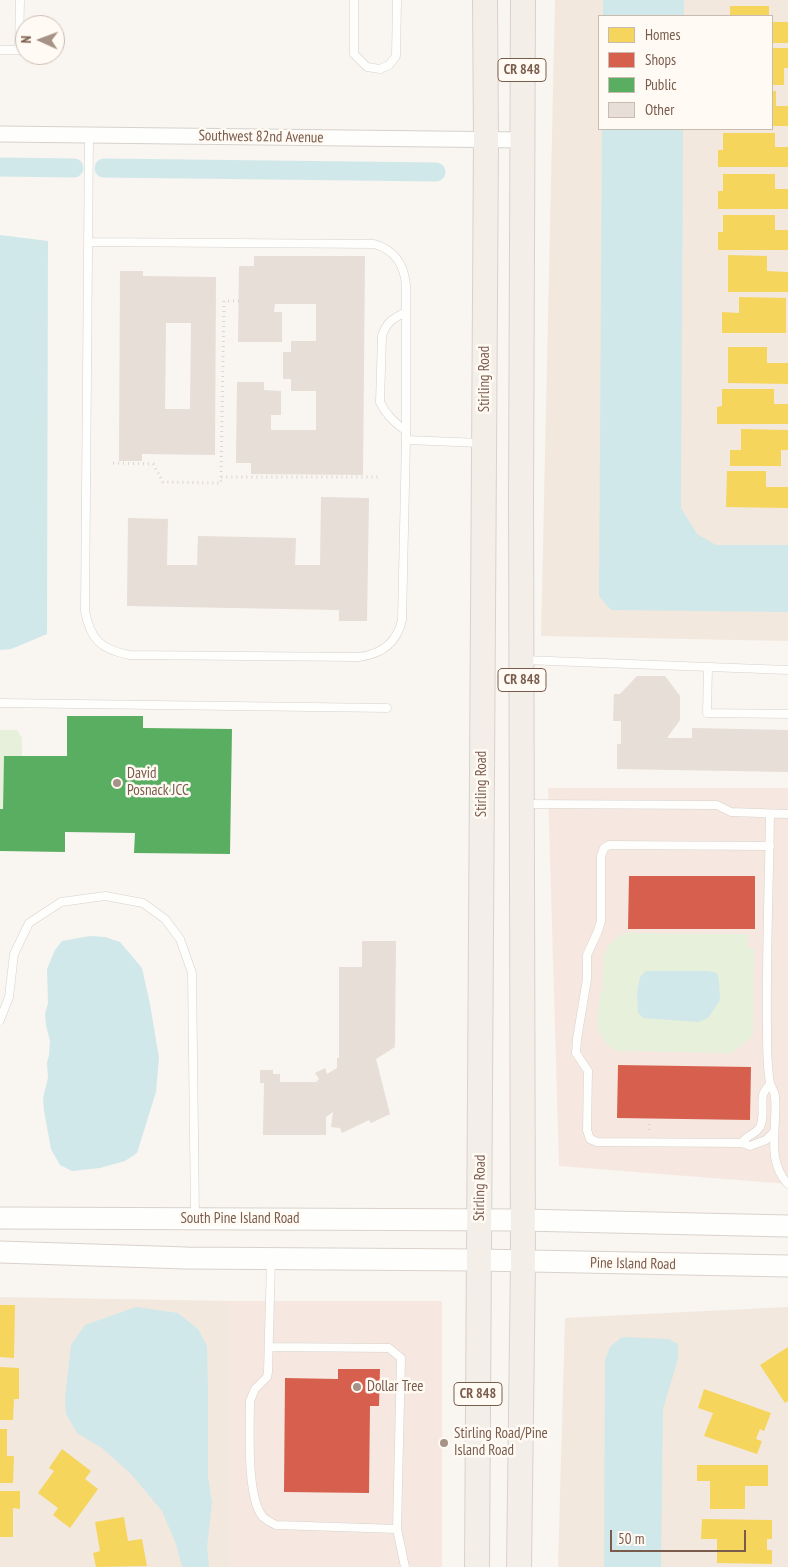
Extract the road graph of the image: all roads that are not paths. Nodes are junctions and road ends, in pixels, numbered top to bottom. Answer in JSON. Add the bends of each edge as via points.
{"nodes":[{"id":1,"x":20,"y":0,"type":"edge"},
{"id":2,"x":354,"y":0,"type":"edge"},
{"id":3,"x":397,"y":0,"type":"edge"},
{"id":4,"x":485,"y":0,"type":"edge"},
{"id":5,"x":523,"y":0,"type":"edge"},
{"id":6,"x":0,"y":50,"type":"edge"},
{"id":7,"x":0,"y":134,"type":"edge"},
{"id":8,"x":89,"y":135,"type":"junction"},
{"id":9,"x":486,"y":139,"type":"junction"},
{"id":10,"x":522,"y":140,"type":"junction"},
{"id":11,"x":88,"y":242,"type":"junction"},
{"id":12,"x":406,"y":312,"type":"junction"},
{"id":13,"x":405,"y":430,"type":"junction"},
{"id":14,"x":406,"y":440,"type":"junction"},
{"id":15,"x":484,"y":443,"type":"junction"},
{"id":16,"x":483,"y":660,"type":"junction"},
{"id":17,"x":522,"y":660,"type":"junction"},
{"id":18,"x":708,"y":667,"type":"junction"},
{"id":19,"x":788,"y":670,"type":"edge"},
{"id":20,"x":0,"y":703,"type":"edge"},
{"id":21,"x":387,"y":708,"type":"dead end"},
{"id":22,"x":788,"y":714,"type":"edge"},
{"id":23,"x":522,"y":804,"type":"junction"},
{"id":24,"x":770,"y":814,"type":"junction"},
{"id":25,"x":788,"y":814,"type":"edge"},
{"id":26,"x":770,"y":846,"type":"junction"},
{"id":27,"x":0,"y":1020,"type":"edge"},
{"id":28,"x":770,"y":1084,"type":"junction"},
{"id":29,"x":774,"y":1132,"type":"junction"},
{"id":30,"x":742,"y":1143,"type":"junction"},
{"id":31,"x":788,"y":1184,"type":"edge"},
{"id":32,"x":0,"y":1218,"type":"edge"},
{"id":33,"x":195,"y":1219,"type":"junction"},
{"id":34,"x":522,"y":1220,"type":"junction"},
{"id":35,"x":480,"y":1221,"type":"junction"},
{"id":36,"x":788,"y":1226,"type":"edge"},
{"id":37,"x":0,"y":1252,"type":"edge"},
{"id":38,"x":271,"y":1259,"type":"junction"},
{"id":39,"x":479,"y":1260,"type":"junction"},
{"id":40,"x":523,"y":1262,"type":"junction"},
{"id":41,"x":788,"y":1266,"type":"edge"},
{"id":42,"x":269,"y":1347,"type":"junction"},
{"id":43,"x":397,"y":1529,"type":"junction"},
{"id":44,"x":405,"y":1567,"type":"edge"},
{"id":45,"x":476,"y":1567,"type":"edge"},
{"id":46,"x":519,"y":1567,"type":"edge"}],
"edges":[{"from":1,"to":6,"type":"lane","via":[[19,50]]},
{"from":2,"to":3,"type":"lane","via":[[354,54],[367,67],[380,69],[389,65],[396,56]]},
{"from":4,"to":9,"type":"main road","name":"Stirling Road","number":"CR 848"},
{"from":5,"to":10,"type":"main road","number":"CR 848"},
{"from":7,"to":8,"type":"street","name":"Southwest 82nd Avenue"},
{"from":8,"to":9,"type":"street","name":"Southwest 82nd Avenue"},
{"from":8,"to":11,"type":"lane"},
{"from":9,"to":10,"type":"street","name":"Southwest 82nd Avenue"},
{"from":9,"to":15,"type":"main road","name":"Stirling Road","number":"CR 848"},
{"from":10,"to":17,"type":"main road","number":"CR 848"},
{"from":11,"to":12,"type":"lane","via":[[374,244],[393,253],[401,263],[406,285]]},
{"from":11,"to":14,"type":"lane","via":[[84,611],[92,634],[108,650],[130,655],[350,657],[382,651],[397,636],[402,620]]},
{"from":12,"to":13,"type":"lane"},
{"from":12,"to":13,"type":"lane","via":[[392,319],[382,336],[380,402],[384,412]]},
{"from":13,"to":14,"type":"lane"},
{"from":14,"to":15,"type":"lane"},
{"from":15,"to":16,"type":"main road","name":"Stirling Road","number":"CR 848"},
{"from":16,"to":17,"type":"main road"},
{"from":16,"to":35,"type":"main road","name":"Stirling Road","number":"CR 848"},
{"from":17,"to":18,"type":"lane"},
{"from":17,"to":23,"type":"main road","number":"CR 848"},
{"from":18,"to":19,"type":"lane"},
{"from":18,"to":22,"type":"lane","via":[[708,713]]},
{"from":20,"to":21,"type":"lane"},
{"from":23,"to":24,"type":"lane","via":[[717,805],[731,812]]},
{"from":23,"to":34,"type":"main road","number":"CR 848"},
{"from":24,"to":25,"type":"lane"},
{"from":24,"to":26,"type":"lane"},
{"from":26,"to":28,"type":"lane","via":[[767,1030]]},
{"from":26,"to":30,"type":"lane","via":[[609,845],[604,848],[601,856],[601,921],[587,955],[577,1039],[576,1053],[588,1071],[587,1130],[590,1139],[597,1142]]},
{"from":27,"to":33,"type":"lane","via":[[9,997],[14,954],[29,924],[61,902],[105,896],[143,903],[165,919],[180,939],[192,973]]},
{"from":28,"to":29,"type":"lane","via":[[775,1094]]},
{"from":28,"to":30,"type":"lane","via":[[763,1094],[760,1126]]},
{"from":29,"to":30,"type":"lane","via":[[758,1144]]},
{"from":29,"to":31,"type":"lane","via":[[775,1160],[778,1171]]},
{"from":32,"to":33,"type":"main road","name":"South Pine Island Road"},
{"from":33,"to":35,"type":"main road","name":"South Pine Island Road"},
{"from":34,"to":35,"type":"main road"},
{"from":34,"to":36,"type":"main road"},
{"from":34,"to":40,"type":"main road","number":"CR 848"},
{"from":35,"to":39,"type":"main road","name":"Stirling Road","number":"CR 848"},
{"from":37,"to":38,"type":"main road"},
{"from":38,"to":39,"type":"main road"},
{"from":38,"to":42,"type":"lane"},
{"from":39,"to":40,"type":"main road","name":"Pine Island Road"},
{"from":39,"to":45,"type":"main road","name":"Stirling Road","number":"CR 848"},
{"from":40,"to":41,"type":"main road","name":"Pine Island Road"},
{"from":40,"to":46,"type":"main road","number":"CR 848"},
{"from":42,"to":43,"type":"lane","via":[[390,1348],[402,1358]]},
{"from":42,"to":43,"type":"lane","via":[[267,1377],[255,1389],[250,1401],[251,1481],[262,1516],[276,1526]]},
{"from":43,"to":44,"type":"lane"}]}
